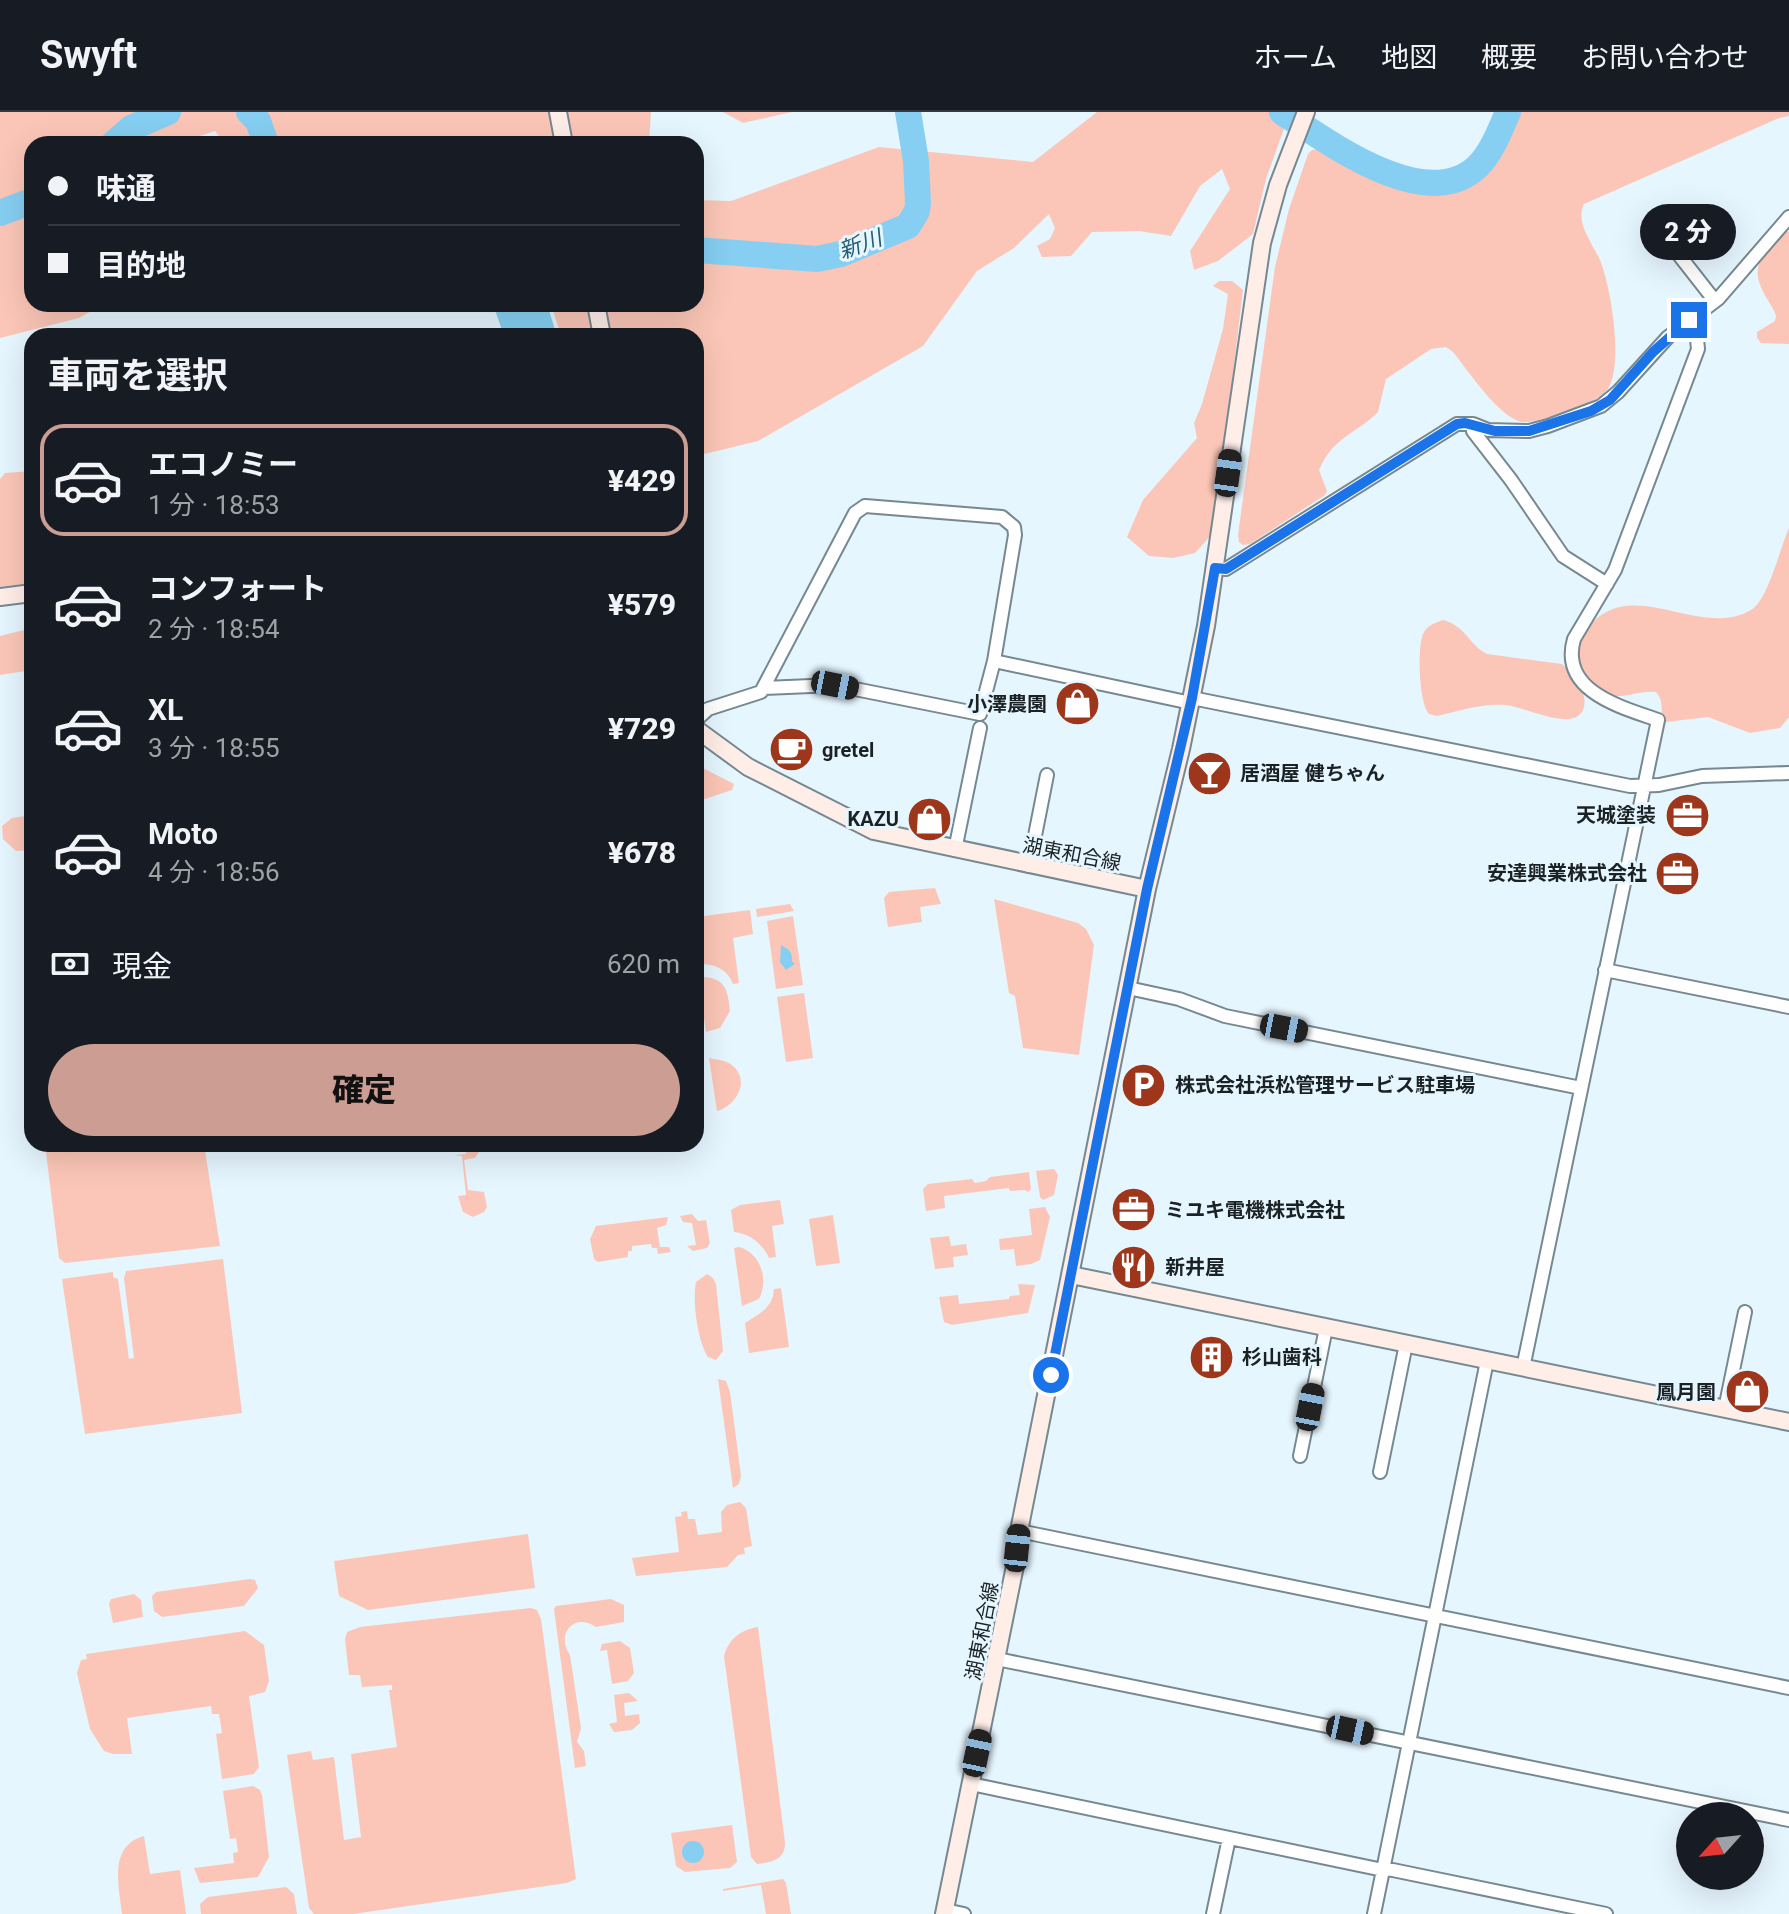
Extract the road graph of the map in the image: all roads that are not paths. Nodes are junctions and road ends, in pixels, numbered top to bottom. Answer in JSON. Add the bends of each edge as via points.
{"nodes":[{"id":1,"x":558,"y":112,"type":"edge"},
{"id":2,"x":1306,"y":112,"type":"edge"},
{"id":3,"x":562,"y":136,"type":"edge"},
{"id":4,"x":1789,"y":217,"type":"edge"},
{"id":5,"x":1661,"y":232,"type":"dead end"},
{"id":6,"x":1715,"y":301,"type":"junction"},
{"id":7,"x":1689,"y":320,"type":"junction"},
{"id":8,"x":1475,"y":425,"type":"junction"},
{"id":9,"x":1215,"y":568,"type":"junction"},
{"id":10,"x":1607,"y":584,"type":"junction"},
{"id":11,"x":24,"y":594,"type":"edge"},
{"id":12,"x":0,"y":597,"type":"edge"},
{"id":13,"x":994,"y":661,"type":"junction"},
{"id":14,"x":764,"y":688,"type":"junction"},
{"id":15,"x":1191,"y":700,"type":"junction"},
{"id":16,"x":704,"y":713,"type":"edge"},
{"id":17,"x":980,"y":728,"type":"dead end"},
{"id":18,"x":704,"y":735,"type":"edge"},
{"id":19,"x":1789,"y":773,"type":"edge"},
{"id":20,"x":1047,"y":775,"type":"dead end"},
{"id":21,"x":1644,"y":786,"type":"junction"},
{"id":22,"x":955,"y":850,"type":"junction"},
{"id":23,"x":1029,"y":866,"type":"junction"},
{"id":24,"x":1147,"y":889,"type":"junction"},
{"id":25,"x":1605,"y":970,"type":"junction"},
{"id":26,"x":1128,"y":988,"type":"junction"},
{"id":27,"x":1789,"y":1007,"type":"edge"},
{"id":28,"x":1581,"y":1088,"type":"junction"},
{"id":29,"x":1071,"y":1275,"type":"junction"},
{"id":30,"x":1745,"y":1312,"type":"dead end"},
{"id":31,"x":1326,"y":1328,"type":"junction"},
{"id":32,"x":1406,"y":1344,"type":"junction"},
{"id":33,"x":1487,"y":1361,"type":"junction"},
{"id":34,"x":1523,"y":1368,"type":"junction"},
{"id":35,"x":1725,"y":1409,"type":"junction"},
{"id":36,"x":1789,"y":1422,"type":"edge"},
{"id":37,"x":1300,"y":1456,"type":"dead end"},
{"id":38,"x":1380,"y":1472,"type":"dead end"},
{"id":39,"x":1019,"y":1531,"type":"junction"},
{"id":40,"x":1435,"y":1616,"type":"junction"},
{"id":41,"x":997,"y":1659,"type":"junction"},
{"id":42,"x":1789,"y":1688,"type":"edge"},
{"id":43,"x":1409,"y":1742,"type":"junction"},
{"id":44,"x":971,"y":1784,"type":"junction"},
{"id":45,"x":1789,"y":1820,"type":"edge"},
{"id":46,"x":1229,"y":1838,"type":"junction"},
{"id":47,"x":1383,"y":1869,"type":"junction"},
{"id":48,"x":945,"y":1912,"type":"edge"},
{"id":49,"x":964,"y":1914,"type":"edge"},
{"id":50,"x":1213,"y":1914,"type":"edge"},
{"id":51,"x":1374,"y":1914,"type":"edge"},
{"id":52,"x":1606,"y":1914,"type":"edge"}],
"edges":[{"from":1,"to":3,"type":"main road"},
{"from":2,"to":9,"type":"main road","via":[[1272,204],[1258,264]]},
{"from":4,"to":6,"type":"street"},
{"from":5,"to":6,"type":"street"},
{"from":6,"to":7,"type":"street"},
{"from":7,"to":8,"type":"street","via":[[1610,400],[1591,411],[1529,431]]},
{"from":7,"to":10,"type":"street","via":[[1696,329],[1698,349]]},
{"from":8,"to":9,"type":"street","via":[[1457,424],[1226,569]]},
{"from":8,"to":10,"type":"street","via":[[1473,431],[1563,556]]},
{"from":9,"to":15,"type":"main road"},
{"from":10,"to":21,"type":"street","via":[[1574,639],[1571,661],[1594,694],[1658,720]]},
{"from":11,"to":12,"type":"main road"},
{"from":13,"to":14,"type":"street","via":[[980,714],[835,685]]},
{"from":13,"to":14,"type":"street","via":[[1015,535],[1009,521],[865,506],[855,513]]},
{"from":13,"to":15,"type":"street"},
{"from":14,"to":16,"type":"street"},
{"from":15,"to":21,"type":"street"},
{"from":15,"to":24,"type":"main road"},
{"from":17,"to":22,"type":"street"},
{"from":18,"to":22,"type":"main road","name":"湖東和合線","via":[[748,767],[861,826]]},
{"from":19,"to":21,"type":"street","via":[[1702,776]]},
{"from":20,"to":23,"type":"street"},
{"from":21,"to":25,"type":"street"},
{"from":22,"to":23,"type":"main road","name":"湖東和合線"},
{"from":23,"to":24,"type":"main road","name":"湖東和合線"},
{"from":24,"to":26,"type":"main road","name":"湖東和合線"},
{"from":25,"to":27,"type":"street"},
{"from":25,"to":28,"type":"street"},
{"from":26,"to":28,"type":"street","via":[[1225,1016]]},
{"from":26,"to":29,"type":"main road","name":"湖東和合線"},
{"from":28,"to":34,"type":"street"},
{"from":29,"to":31,"type":"main road"},
{"from":29,"to":39,"type":"main road","name":"湖東和合線"},
{"from":30,"to":35,"type":"street"},
{"from":31,"to":32,"type":"main road"},
{"from":31,"to":37,"type":"street"},
{"from":32,"to":33,"type":"main road"},
{"from":32,"to":38,"type":"street"},
{"from":33,"to":34,"type":"main road"},
{"from":33,"to":40,"type":"street"},
{"from":34,"to":35,"type":"main road"},
{"from":35,"to":36,"type":"main road"},
{"from":39,"to":40,"type":"street"},
{"from":39,"to":41,"type":"main road","name":"湖東和合線"},
{"from":40,"to":42,"type":"street"},
{"from":40,"to":43,"type":"street"},
{"from":41,"to":43,"type":"street"},
{"from":41,"to":44,"type":"main road","name":"湖東和合線"},
{"from":43,"to":45,"type":"street"},
{"from":43,"to":47,"type":"street"},
{"from":44,"to":46,"type":"street"},
{"from":44,"to":48,"type":"main road","name":"湖東和合線"},
{"from":46,"to":47,"type":"street"},
{"from":46,"to":50,"type":"street"},
{"from":47,"to":51,"type":"street"},
{"from":47,"to":52,"type":"street"},
{"from":48,"to":49,"type":"street"}]}
